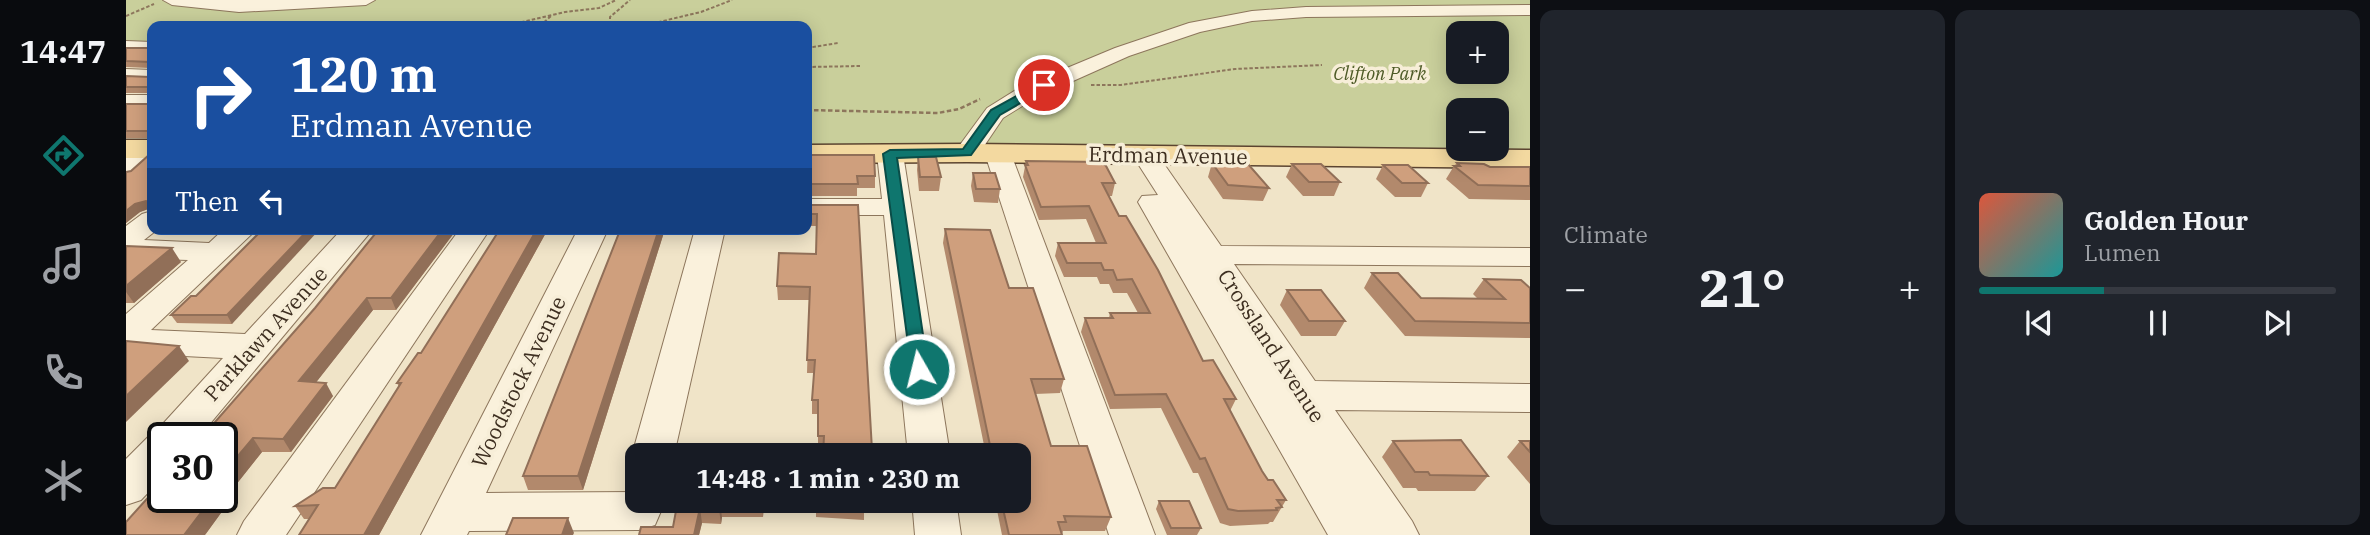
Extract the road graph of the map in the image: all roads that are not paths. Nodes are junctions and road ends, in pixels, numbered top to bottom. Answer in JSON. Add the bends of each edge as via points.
{"nodes":[{"id":1,"x":366,"y":0,"type":"edge"},
{"id":2,"x":1317,"y":0,"type":"edge"},
{"id":3,"x":1432,"y":0,"type":"edge"},
{"id":4,"x":165,"y":1,"type":"edge"},
{"id":5,"x":1462,"y":9,"type":"junction"},
{"id":6,"x":1349,"y":10,"type":"junction"},
{"id":7,"x":1530,"y":10,"type":"edge"},
{"id":8,"x":126,"y":47,"type":"edge"},
{"id":9,"x":147,"y":48,"type":"edge"},
{"id":10,"x":126,"y":75,"type":"edge"},
{"id":11,"x":147,"y":76,"type":"edge"},
{"id":12,"x":126,"y":102,"type":"edge"},
{"id":13,"x":147,"y":102,"type":"edge"},
{"id":14,"x":126,"y":149,"type":"edge"},
{"id":15,"x":147,"y":149,"type":"edge"},
{"id":16,"x":147,"y":153,"type":"edge"},
{"id":17,"x":982,"y":153,"type":"junction"},
{"id":18,"x":812,"y":154,"type":"edge"},
{"id":19,"x":890,"y":154,"type":"junction"},
{"id":20,"x":1135,"y":156,"type":"junction"},
{"id":21,"x":1530,"y":159,"type":"edge"},
{"id":22,"x":126,"y":170,"type":"edge"},
{"id":23,"x":812,"y":206,"type":"edge"},
{"id":24,"x":897,"y":207,"type":"junction"},
{"id":25,"x":147,"y":224,"type":"edge"},
{"id":26,"x":235,"y":235,"type":"edge"},
{"id":27,"x":353,"y":235,"type":"edge"},
{"id":28,"x":471,"y":235,"type":"edge"},
{"id":29,"x":590,"y":235,"type":"edge"},
{"id":30,"x":708,"y":235,"type":"edge"},
{"id":31,"x":126,"y":240,"type":"edge"},
{"id":32,"x":126,"y":248,"type":"edge"},
{"id":33,"x":217,"y":252,"type":"junction"},
{"id":34,"x":1211,"y":255,"type":"junction"},
{"id":35,"x":1530,"y":257,"type":"edge"},
{"id":36,"x":126,"y":333,"type":"edge"},
{"id":37,"x":126,"y":341,"type":"edge"},
{"id":38,"x":255,"y":347,"type":"junction"},
{"id":39,"x":1267,"y":395,"type":"junction"},
{"id":40,"x":1304,"y":396,"type":"junction"},
{"id":41,"x":1530,"y":398,"type":"edge"},
{"id":42,"x":188,"y":422,"type":"edge"},
{"id":43,"x":656,"y":443,"type":"edge"},
{"id":44,"x":927,"y":443,"type":"edge"},
{"id":45,"x":147,"y":465,"type":"edge"},
{"id":46,"x":126,"y":487,"type":"edge"},
{"id":47,"x":935,"y":513,"type":"edge"},
{"id":48,"x":638,"y":516,"type":"edge"},
{"id":49,"x":450,"y":524,"type":"edge"},
{"id":50,"x":260,"y":535,"type":"edge"},
{"id":51,"x":938,"y":535,"type":"edge"},
{"id":52,"x":1132,"y":535,"type":"edge"},
{"id":53,"x":1352,"y":535,"type":"edge"},
{"id":54,"x":1396,"y":535,"type":"edge"}],
"edges":[{"from":1,"to":4,"type":"street","via":[[253,6]]},
{"from":2,"to":6,"type":"street"},
{"from":3,"to":5,"type":"street"},
{"from":5,"to":6,"type":"street"},
{"from":5,"to":7,"type":"street"},
{"from":6,"to":17,"type":"street","via":[[1214,22],[1122,52],[1008,103],[985,125]]},
{"from":8,"to":9,"type":"street"},
{"from":10,"to":11,"type":"street"},
{"from":12,"to":13,"type":"street"},
{"from":14,"to":15,"type":"main road"},
{"from":16,"to":22,"type":"street"},
{"from":17,"to":19,"type":"main road","name":"Erdman Avenue"},
{"from":17,"to":20,"type":"main road","name":"Erdman Avenue"},
{"from":17,"to":52,"type":"street"},
{"from":18,"to":19,"type":"main road","name":"Erdman Avenue"},
{"from":19,"to":24,"type":"street"},
{"from":20,"to":21,"type":"main road","name":"Erdman Avenue"},
{"from":20,"to":34,"type":"street","name":"Crossland Avenue"},
{"from":20,"to":39,"type":"street","name":"Crossland Avenue"},
{"from":23,"to":24,"type":"street"},
{"from":24,"to":44,"type":"street"},
{"from":25,"to":31,"type":"street"},
{"from":26,"to":33,"type":"street"},
{"from":27,"to":38,"type":"street","name":"Parklawn Avenue"},
{"from":28,"to":50,"type":"street"},
{"from":29,"to":49,"type":"street","name":"Woodstock Avenue"},
{"from":30,"to":43,"type":"street"},
{"from":32,"to":33,"type":"street"},
{"from":33,"to":36,"type":"street"},
{"from":34,"to":35,"type":"street"},
{"from":34,"to":40,"type":"street","name":"Crossland Avenue"},
{"from":37,"to":38,"type":"street"},
{"from":38,"to":42,"type":"street","name":"Parklawn Avenue"},
{"from":39,"to":40,"type":"street"},
{"from":39,"to":53,"type":"street","name":"Crossland Avenue"},
{"from":40,"to":41,"type":"street"},
{"from":40,"to":54,"type":"street","name":"Crossland Avenue"},
{"from":45,"to":46,"type":"street"},
{"from":47,"to":51,"type":"street"},
{"from":48,"to":49,"type":"street"}]}
